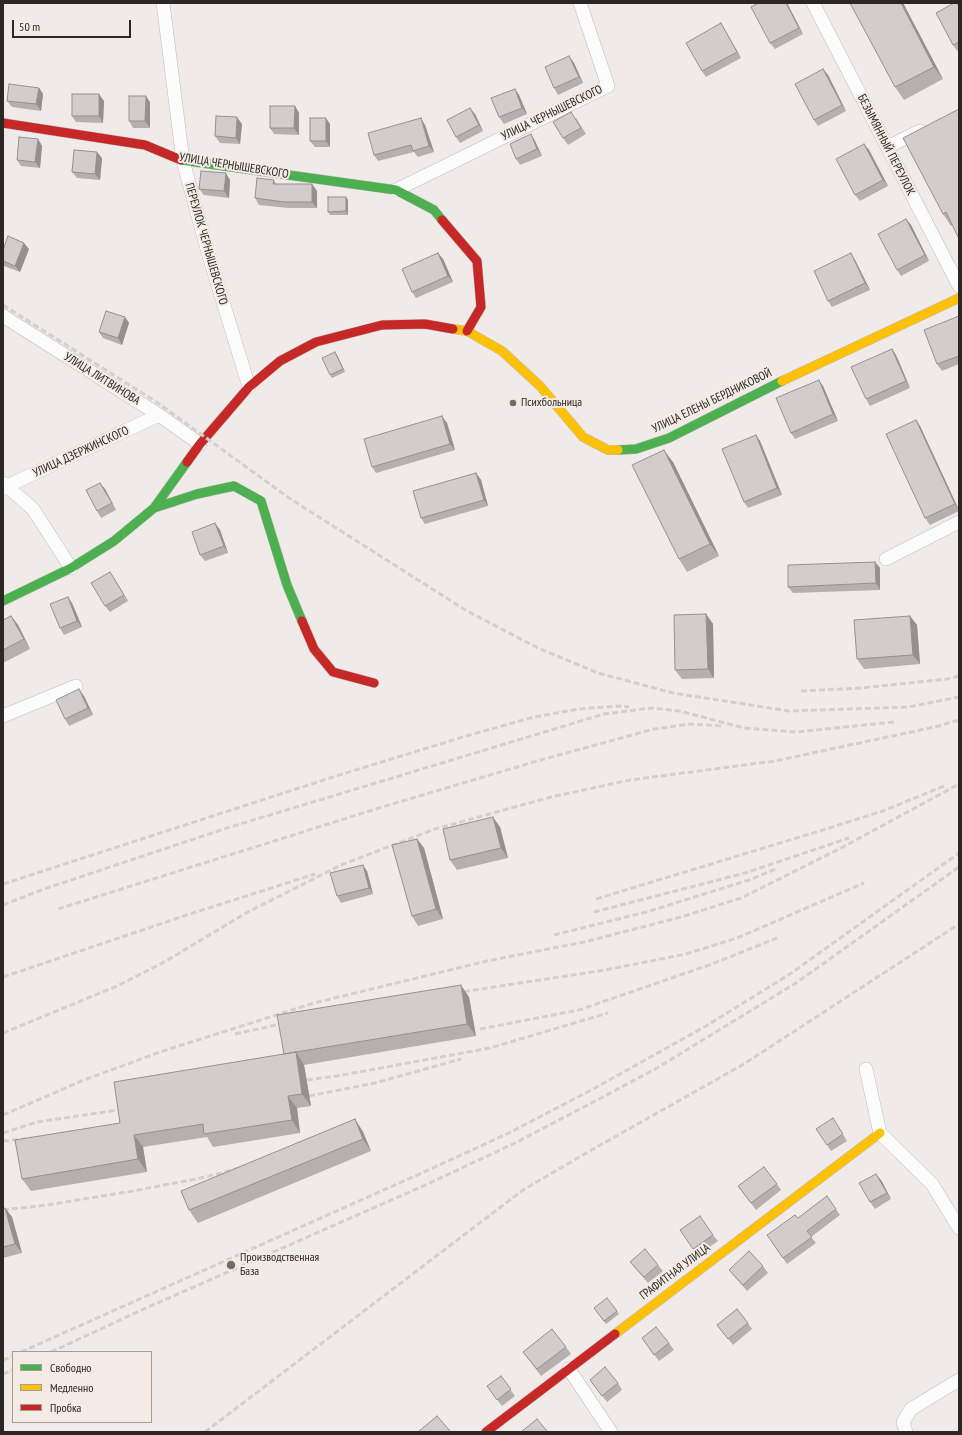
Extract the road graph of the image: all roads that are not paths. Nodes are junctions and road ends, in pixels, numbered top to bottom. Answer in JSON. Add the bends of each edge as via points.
{"nodes":[{"id":1,"x":163,"y":3,"type":"edge"},
{"id":2,"x":580,"y":3,"type":"edge"},
{"id":3,"x":813,"y":3,"type":"edge"},
{"id":4,"x":3,"y":123,"type":"edge"},
{"id":5,"x":933,"y":124,"type":"edge"},
{"id":6,"x":887,"y":147,"type":"junction"},
{"id":7,"x":183,"y":161,"type":"junction"},
{"id":8,"x":396,"y":190,"type":"junction"},
{"id":9,"x":959,"y":286,"type":"edge"},
{"id":10,"x":959,"y":298,"type":"edge"},
{"id":11,"x":3,"y":316,"type":"edge"},
{"id":12,"x":467,"y":331,"type":"junction"},
{"id":13,"x":249,"y":387,"type":"junction"},
{"id":14,"x":159,"y":415,"type":"junction"},
{"id":15,"x":200,"y":444,"type":"junction"},
{"id":16,"x":4,"y":486,"type":"edge"},
{"id":17,"x":154,"y":508,"type":"junction"},
{"id":18,"x":959,"y":522,"type":"edge"},
{"id":19,"x":886,"y":559,"type":"dead end"},
{"id":20,"x":71,"y":568,"type":"junction"},
{"id":21,"x":3,"y":601,"type":"edge"},
{"id":22,"x":374,"y":683,"type":"dead end"},
{"id":23,"x":76,"y":686,"type":"dead end"},
{"id":24,"x":3,"y":716,"type":"edge"},
{"id":25,"x":866,"y":1069,"type":"dead end"},
{"id":26,"x":880,"y":1133,"type":"junction"},
{"id":27,"x":959,"y":1228,"type":"edge"},
{"id":28,"x":569,"y":1369,"type":"junction"},
{"id":29,"x":959,"y":1380,"type":"edge"},
{"id":30,"x":486,"y":1432,"type":"edge"},
{"id":31,"x":611,"y":1432,"type":"edge"},
{"id":32,"x":906,"y":1432,"type":"edge"}],
"edges":[{"from":1,"to":7,"type":"street","name":"ПЕРЕУЛОК ЧЕРНЫШЕВСКОГО"},
{"from":2,"to":8,"type":"street","name":"УЛИЦА ЧЕРНЫШЕВСКОГО","via":[[608,86]]},
{"from":3,"to":6,"type":"street","name":"БЕЗЫМЯННЫЙ ПЕРЕУЛОК"},
{"from":4,"to":7,"type":"street","name":"УЛИЦА ЧЕРНЫШЕВСКОГО","via":[[145,145]]},
{"from":5,"to":6,"type":"street"},
{"from":6,"to":9,"type":"street","name":"БЕЗЫМЯННЫЙ ПЕРЕУЛОК"},
{"from":7,"to":8,"type":"street","name":"УЛИЦА ЧЕРНЫШЕВСКОГО"},
{"from":7,"to":13,"type":"street","name":"ПЕРЕУЛОК ЧЕРНЫШЕВСКОГО","via":[[208,256]]},
{"from":8,"to":12,"type":"street","name":"УЛИЦА ЧЕРНЫШЕВСКОГО","via":[[434,210],[477,260],[481,306]]},
{"from":10,"to":12,"type":"street","name":"УЛИЦА ЕЛЕНЫ БЕРДНИКОВОЙ","via":[[751,396],[669,438],[636,449],[608,450],[584,437],[535,381],[502,351]]},
{"from":11,"to":14,"type":"street","name":"УЛИЦА ЛИТВИНОВА"},
{"from":12,"to":13,"type":"street","name":"УЛИЦА ЕЛЕНЫ БЕРДНИКОВОЙ","via":[[425,324],[382,325],[316,342],[280,361]]},
{"from":13,"to":15,"type":"street","name":"УЛИЦА ЕЛЕНЫ БЕРДНИКОВОЙ"},
{"from":14,"to":15,"type":"street","name":"УЛИЦА ЛИТВИНОВА"},
{"from":14,"to":16,"type":"street","name":"УЛИЦА ДЗЕРЖИНСКОГО"},
{"from":15,"to":17,"type":"street","name":"УЛИЦА ЕЛЕНЫ БЕРДНИКОВОЙ"},
{"from":16,"to":20,"type":"street","via":[[33,509]]},
{"from":17,"to":20,"type":"street","name":"УЛИЦА ЕЛЕНЫ БЕРДНИКОВОЙ","via":[[114,541]]},
{"from":17,"to":22,"type":"street","via":[[197,494],[234,486],[261,501],[287,585],[314,649],[333,672]]},
{"from":18,"to":19,"type":"street"},
{"from":20,"to":21,"type":"street","name":"УЛИЦА ЕЛЕНЫ БЕРДНИКОВОЙ"},
{"from":23,"to":24,"type":"street"},
{"from":25,"to":26,"type":"street"},
{"from":26,"to":27,"type":"street","via":[[932,1184]]},
{"from":26,"to":28,"type":"street","name":"ГРАФИТНАЯ УЛИЦА"},
{"from":28,"to":30,"type":"street","name":"ГРАФИТНАЯ УЛИЦА"},
{"from":28,"to":31,"type":"street"},
{"from":29,"to":32,"type":"street","via":[[911,1409],[903,1422]]}]}
